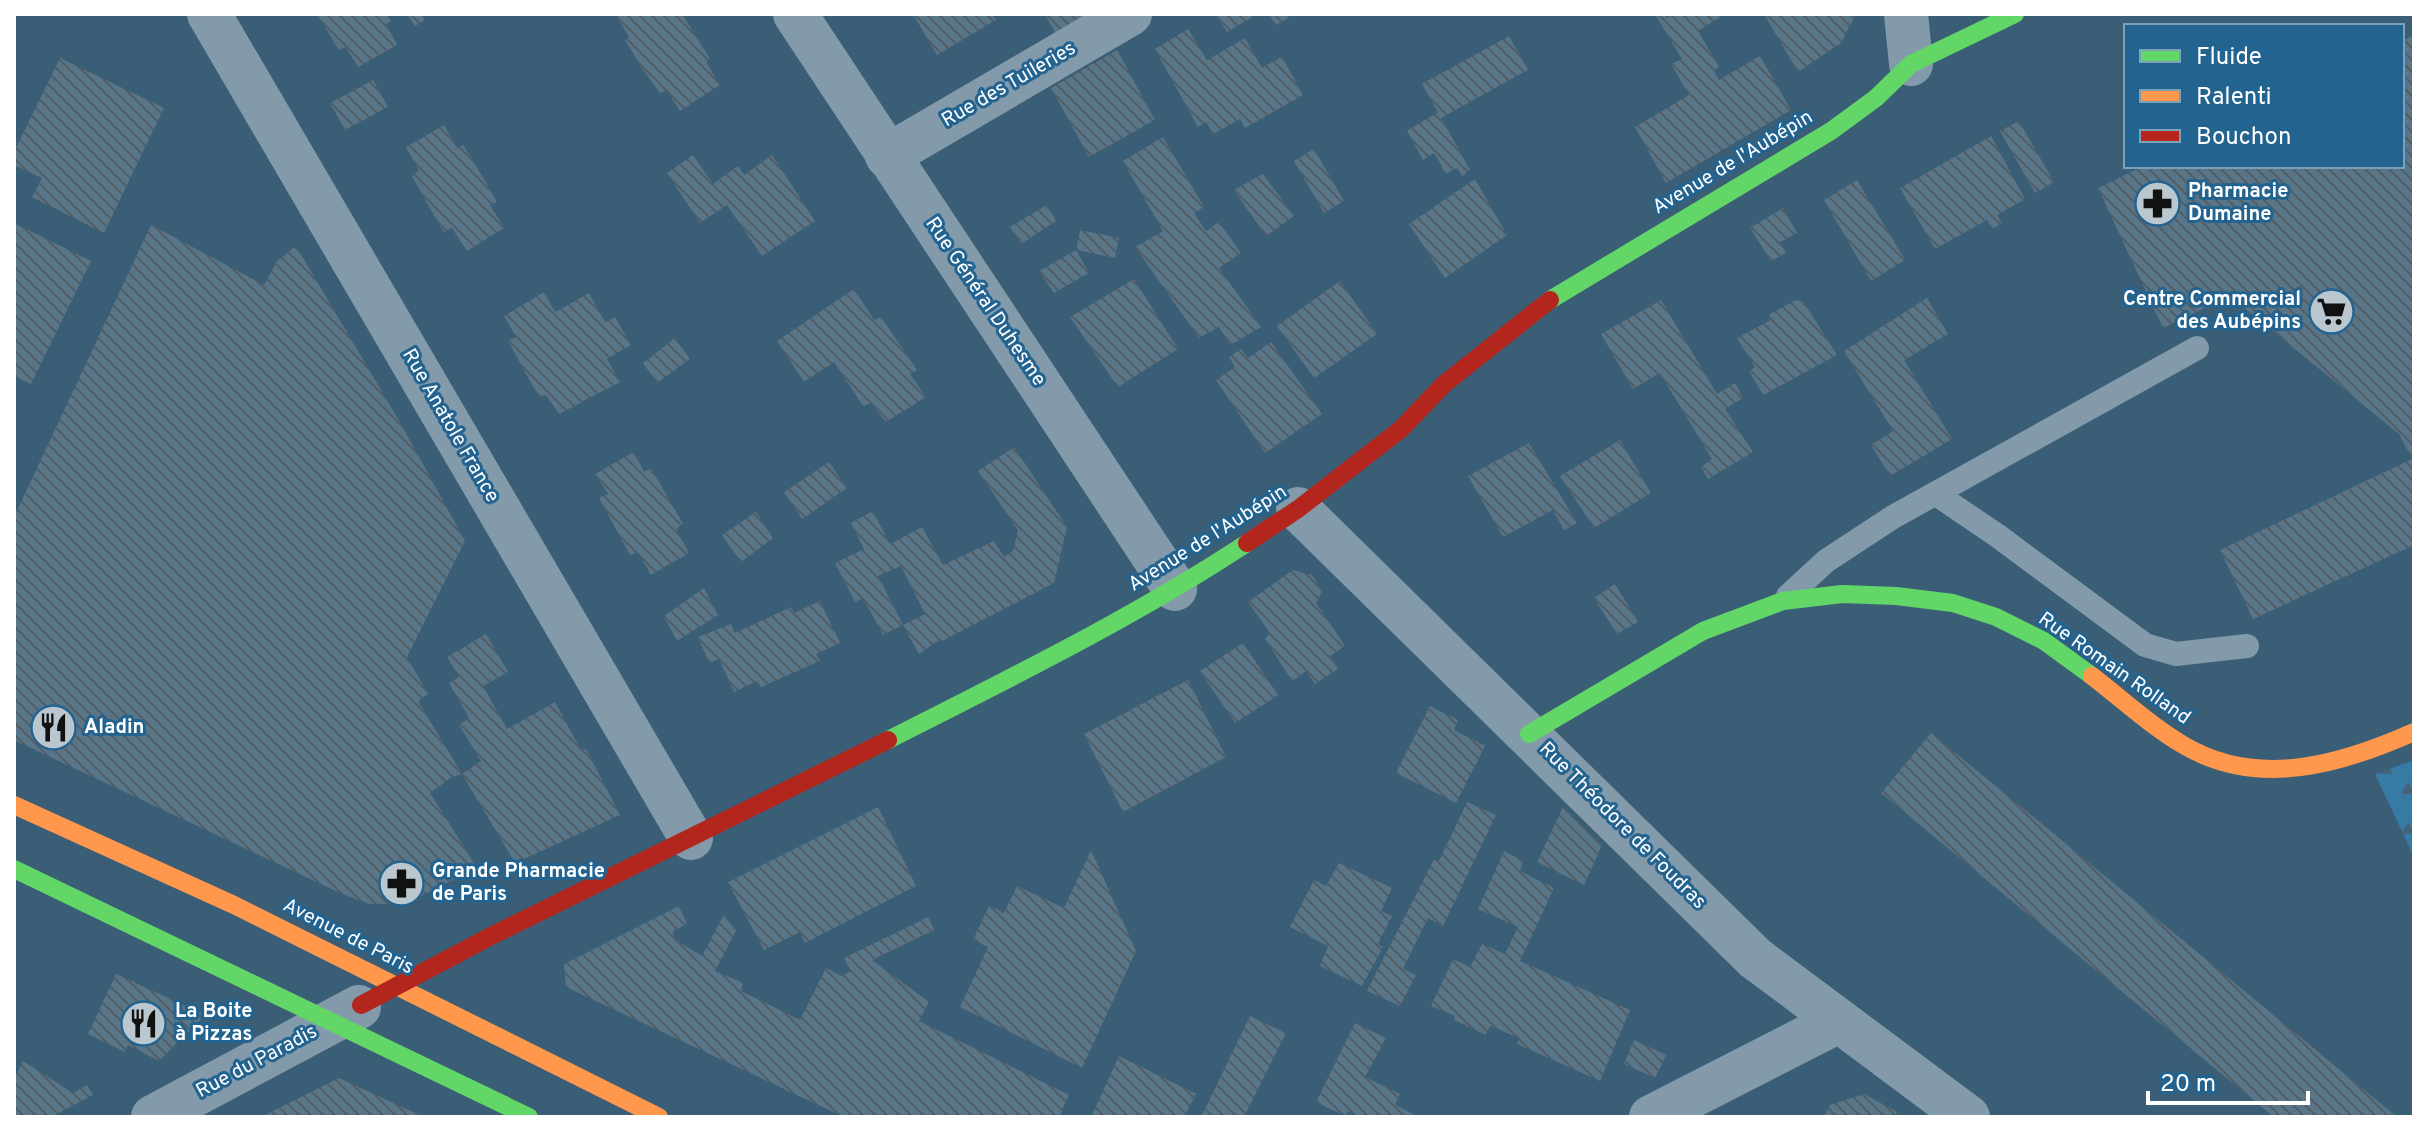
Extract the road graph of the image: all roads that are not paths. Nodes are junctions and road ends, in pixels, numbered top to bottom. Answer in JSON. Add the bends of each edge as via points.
{"nodes":[{"id":1,"x":209,"y":14,"type":"edge"},
{"id":2,"x":795,"y":14,"type":"edge"},
{"id":3,"x":1130,"y":14,"type":"edge"},
{"id":4,"x":1906,"y":14,"type":"edge"},
{"id":5,"x":2015,"y":14,"type":"edge"},
{"id":6,"x":1911,"y":64,"type":"junction"},
{"id":7,"x":887,"y":156,"type":"junction"},
{"id":8,"x":2197,"y":348,"type":"dead end"},
{"id":9,"x":1936,"y":494,"type":"junction"},
{"id":10,"x":1298,"y":509,"type":"junction"},
{"id":11,"x":1175,"y":589,"type":"junction"},
{"id":12,"x":1783,"y":601,"type":"junction"},
{"id":13,"x":2247,"y":646,"type":"dead end"},
{"id":14,"x":2414,"y":732,"type":"edge"},
{"id":15,"x":1529,"y":734,"type":"junction"},
{"id":16,"x":14,"y":805,"type":"edge"},
{"id":17,"x":691,"y":838,"type":"junction"},
{"id":18,"x":14,"y":869,"type":"edge"},
{"id":19,"x":363,"y":1004,"type":"junction"},
{"id":20,"x":1839,"y":1021,"type":"junction"},
{"id":21,"x":153,"y":1117,"type":"edge"},
{"id":22,"x":529,"y":1117,"type":"edge"},
{"id":23,"x":659,"y":1117,"type":"edge"},
{"id":24,"x":1651,"y":1117,"type":"edge"},
{"id":25,"x":1968,"y":1117,"type":"edge"}],
"edges":[{"from":1,"to":17,"type":"street","name":"Rue Anatole France"},
{"from":2,"to":7,"type":"street","name":"Rue Général Duhesme"},
{"from":3,"to":7,"type":"street","name":"Rue des Tuileries"},
{"from":4,"to":6,"type":"street"},
{"from":5,"to":6,"type":"street","name":"Avenue de l'Aubépin"},
{"from":6,"to":10,"type":"street","name":"Avenue de l'Aubépin","via":[[1831,131],[1548,301],[1444,384],[1401,429]]},
{"from":7,"to":11,"type":"street","name":"Rue Général Duhesme"},
{"from":8,"to":9,"type":"lane"},
{"from":9,"to":12,"type":"lane","via":[[1826,561]]},
{"from":9,"to":13,"type":"lane","via":[[2145,645],[2176,654]]},
{"from":10,"to":11,"type":"street","name":"Avenue de l'Aubépin"},
{"from":10,"to":15,"type":"street","name":"Rue Théodore de Foudras"},
{"from":11,"to":17,"type":"street","name":"Avenue de l'Aubépin"},
{"from":12,"to":14,"type":"street","name":"Rue Romain Rolland","via":[[1842,594],[1896,596],[1953,603],[1996,617],[2044,641],[2185,746],[2250,770],[2342,761]]},
{"from":12,"to":15,"type":"street","name":"Rue Romain Rolland","via":[[1703,631]]},
{"from":15,"to":20,"type":"street","name":"Rue Théodore de Foudras","via":[[1755,958]]},
{"from":16,"to":19,"type":"street","name":"Avenue de Paris","via":[[234,905]]},
{"from":17,"to":19,"type":"street","name":"Avenue de l'Aubépin"},
{"from":18,"to":19,"type":"street","name":"Avenue de Paris"},
{"from":19,"to":21,"type":"street","name":"Rue du Paradis"},
{"from":19,"to":22,"type":"street","name":"Avenue de Paris"},
{"from":19,"to":23,"type":"street","name":"Avenue de Paris"},
{"from":20,"to":24,"type":"street"},
{"from":20,"to":25,"type":"street","name":"Rue Théodore de Foudras"}]}
